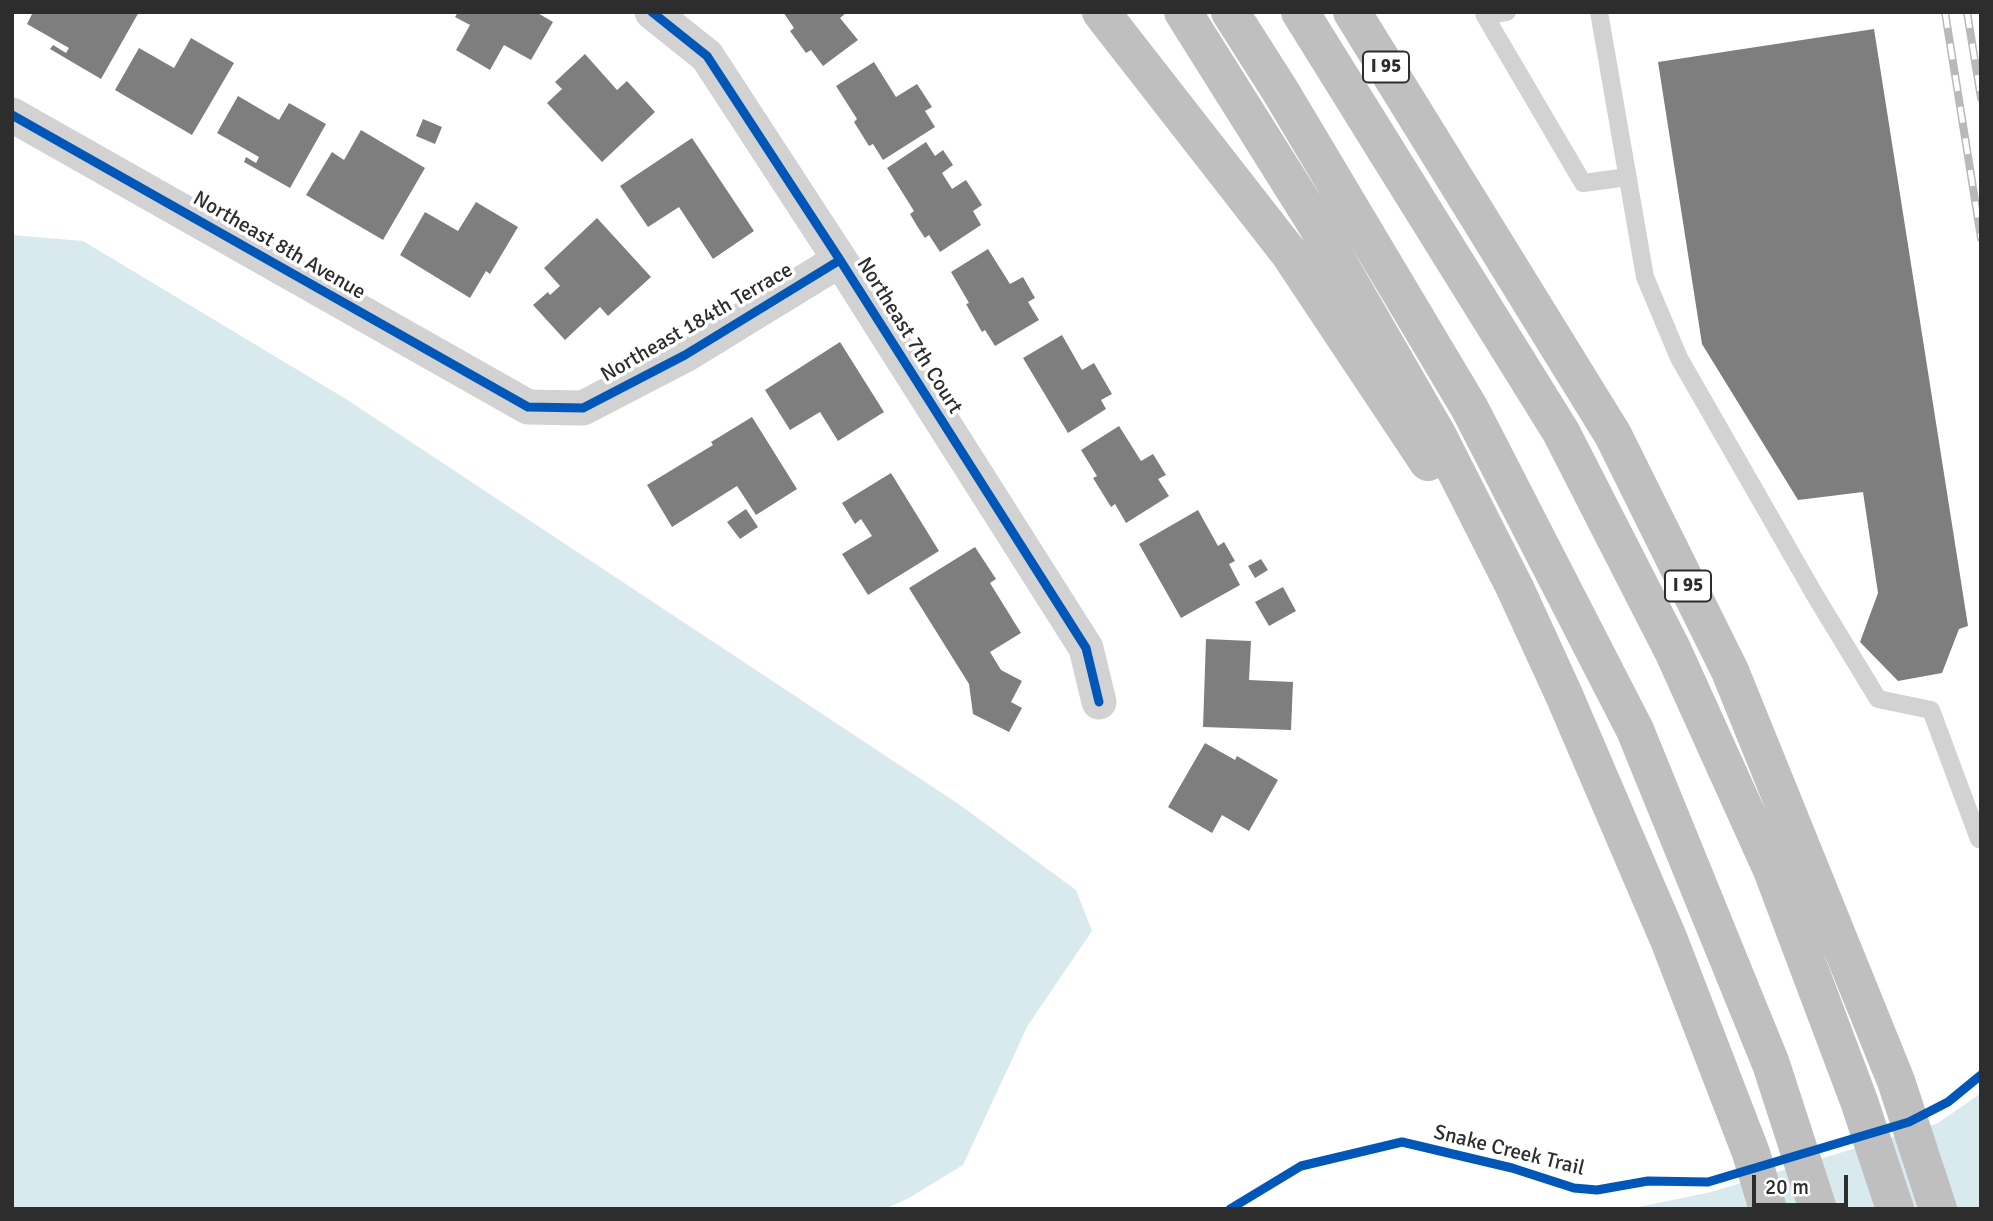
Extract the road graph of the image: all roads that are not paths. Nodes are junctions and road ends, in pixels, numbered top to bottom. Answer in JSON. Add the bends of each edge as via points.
{"nodes":[{"id":1,"x":652,"y":12,"type":"edge"},
{"id":2,"x":1101,"y":12,"type":"edge"},
{"id":3,"x":1184,"y":12,"type":"edge"},
{"id":4,"x":1230,"y":12,"type":"edge"},
{"id":5,"x":1300,"y":12,"type":"edge"},
{"id":6,"x":1352,"y":12,"type":"edge"},
{"id":7,"x":1385,"y":12,"type":"edge"},
{"id":8,"x":1507,"y":12,"type":"edge"},
{"id":9,"x":1600,"y":12,"type":"edge"},
{"id":10,"x":1485,"y":14,"type":"edge"},
{"id":11,"x":12,"y":115,"type":"edge"},
{"id":12,"x":1419,"y":122,"type":"junction"},
{"id":13,"x":1628,"y":177,"type":"junction"},
{"id":14,"x":839,"y":260,"type":"junction"},
{"id":15,"x":528,"y":407,"type":"joint"},
{"id":16,"x":1515,"y":587,"type":"junction"},
{"id":17,"x":1099,"y":702,"type":"dead end"},
{"id":18,"x":1979,"y":839,"type":"dead end"},
{"id":19,"x":1768,"y":1209,"type":"edge"},
{"id":20,"x":1818,"y":1209,"type":"edge"},
{"id":21,"x":1895,"y":1209,"type":"edge"},
{"id":22,"x":1938,"y":1209,"type":"edge"}],
"edges":[{"from":1,"to":14,"type":"street","name":"Northeast 7th Court","via":[[707,56]]},
{"from":2,"to":16,"type":"highway","via":[[1289,253],[1393,413]]},
{"from":3,"to":16,"type":"highway","via":[[1316,224],[1438,436]]},
{"from":4,"to":20,"type":"highway","via":[[1470,408],[1635,730],[1771,1064]]},
{"from":5,"to":21,"type":"highway","via":[[1561,432],[1673,651],[1772,870]]},
{"from":6,"to":12,"type":"highway","number":"I 95"},
{"from":7,"to":12,"type":"highway"},
{"from":8,"to":10,"type":"lane"},
{"from":9,"to":13,"type":"lane"},
{"from":10,"to":13,"type":"lane","via":[[1583,183]]},
{"from":11,"to":15,"type":"street","name":"Northeast 8th Avenue"},
{"from":12,"to":22,"type":"highway","number":"I 95","via":[[1620,448],[1730,671],[1896,1081]]},
{"from":13,"to":18,"type":"lane","via":[[1645,277],[1679,358],[1878,699],[1931,710]]},
{"from":14,"to":15,"type":"street","name":"Northeast 184th Terrace","via":[[685,355],[583,408]]},
{"from":14,"to":17,"type":"street","name":"Northeast 7th Court","via":[[1086,648]]},
{"from":16,"to":19,"type":"highway","via":[[1669,940]]}]}
